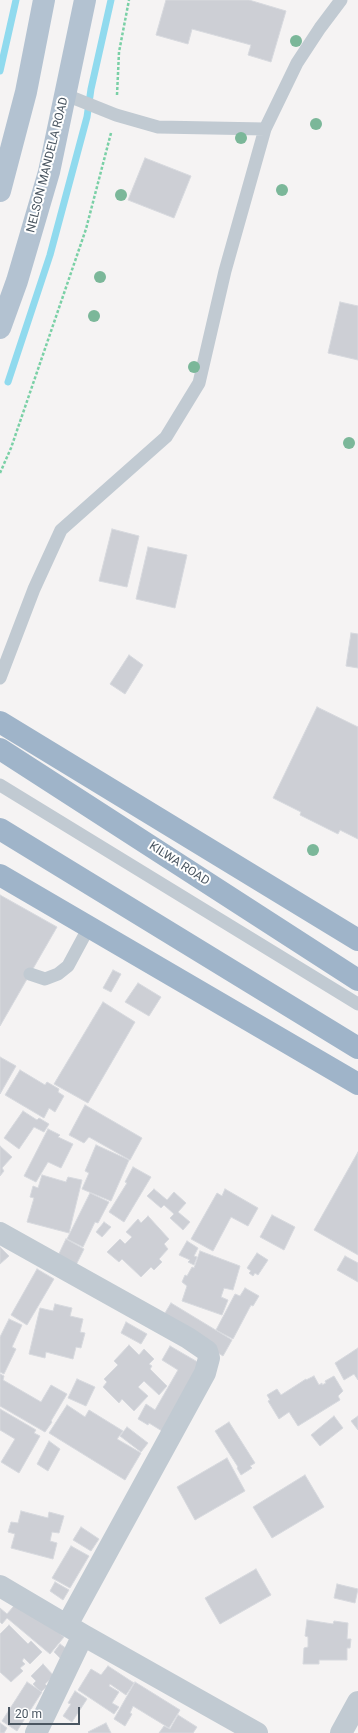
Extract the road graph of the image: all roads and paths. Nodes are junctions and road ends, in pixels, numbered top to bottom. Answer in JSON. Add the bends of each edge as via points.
{"nodes":[{"id":1,"x":44,"y":0,"type":"edge"},
{"id":2,"x":85,"y":0,"type":"edge"},
{"id":3,"x":129,"y":0,"type":"edge"},
{"id":4,"x":342,"y":0,"type":"edge"},
{"id":5,"x":66,"y":95,"type":"junction"},
{"id":6,"x":116,"y":115,"type":"junction"},
{"id":7,"x":266,"y":129,"type":"junction"},
{"id":8,"x":0,"y":191,"type":"edge"},
{"id":9,"x":0,"y":328,"type":"edge"},
{"id":10,"x":0,"y":473,"type":"edge"},
{"id":11,"x":0,"y":678,"type":"edge"},
{"id":12,"x":0,"y":722,"type":"edge"},
{"id":13,"x":0,"y":749,"type":"edge"},
{"id":14,"x":0,"y":785,"type":"edge"},
{"id":15,"x":0,"y":829,"type":"edge"},
{"id":16,"x":0,"y":875,"type":"edge"},
{"id":17,"x":89,"y":927,"type":"junction"},
{"id":18,"x":358,"y":940,"type":"edge"},
{"id":19,"x":30,"y":974,"type":"dead end"},
{"id":20,"x":358,"y":980,"type":"edge"},
{"id":21,"x":358,"y":1004,"type":"edge"},
{"id":22,"x":358,"y":1048,"type":"edge"},
{"id":23,"x":358,"y":1084,"type":"edge"},
{"id":24,"x":0,"y":1233,"type":"edge"},
{"id":25,"x":0,"y":1586,"type":"edge"},
{"id":26,"x":75,"y":1630,"type":"junction"},
{"id":27,"x":358,"y":1702,"type":"edge"},
{"id":28,"x":36,"y":1733,"type":"edge"},
{"id":29,"x":257,"y":1733,"type":"edge"},
{"id":30,"x":341,"y":1733,"type":"edge"}],
"edges":[{"from":1,"to":8,"type":"main road","via":[[26,92]]},
{"from":2,"to":5,"type":"main road","name":"NELSON MANDELA ROAD"},
{"from":3,"to":6,"type":"path","via":[[119,52]]},
{"from":4,"to":7,"type":"lane","via":[[297,63]]},
{"from":5,"to":6,"type":"lane"},
{"from":5,"to":9,"type":"main road","name":"NELSON MANDELA ROAD","via":[[49,172],[17,281]]},
{"from":6,"to":7,"type":"lane","via":[[158,127]]},
{"from":6,"to":10,"type":"path","via":[[86,229],[11,448]]},
{"from":7,"to":11,"type":"lane","via":[[225,271],[199,383],[166,437],[61,530],[34,589]]},
{"from":12,"to":18,"type":"highway"},
{"from":13,"to":20,"type":"highway","name":"KILWA ROAD"},
{"from":14,"to":21,"type":"lane"},
{"from":15,"to":22,"type":"highway"},
{"from":16,"to":17,"type":"highway"},
{"from":17,"to":19,"type":"lane","via":[[68,966],[58,974],[45,979]]},
{"from":17,"to":23,"type":"highway"},
{"from":24,"to":26,"type":"street","via":[[188,1338],[207,1351],[209,1358],[205,1374]]},
{"from":25,"to":26,"type":"street"},
{"from":26,"to":28,"type":"street"},
{"from":26,"to":29,"type":"street"},
{"from":27,"to":30,"type":"street"}]}
